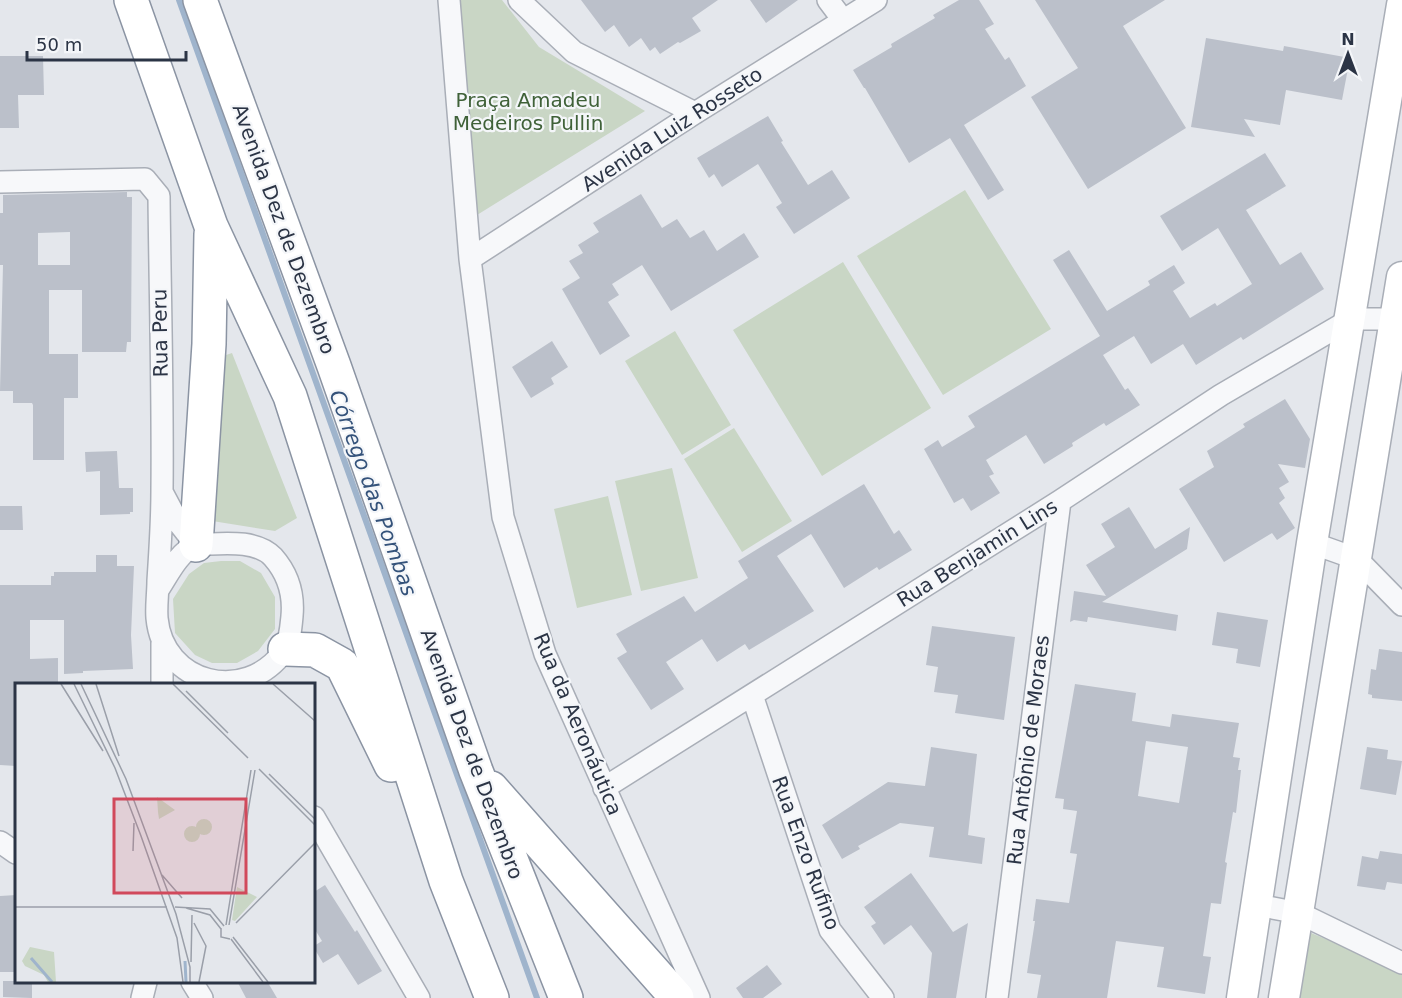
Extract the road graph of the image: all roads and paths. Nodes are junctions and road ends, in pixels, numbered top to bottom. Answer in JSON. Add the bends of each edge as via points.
{"nodes":[{"id":1,"x":131,"y":0,"type":"edge"},
{"id":2,"x":200,"y":0,"type":"edge"},
{"id":3,"x":449,"y":0,"type":"edge"},
{"id":4,"x":519,"y":0,"type":"edge"},
{"id":5,"x":828,"y":0,"type":"edge"},
{"id":6,"x":876,"y":0,"type":"edge"},
{"id":7,"x":1402,"y":5,"type":"edge"},
{"id":8,"x":843,"y":20,"type":"junction"},
{"id":9,"x":695,"y":113,"type":"junction"},
{"id":10,"x":0,"y":182,"type":"edge"},
{"id":11,"x":212,"y":226,"type":"junction"},
{"id":12,"x":470,"y":260,"type":"junction"},
{"id":13,"x":1402,"y":277,"type":"edge"},
{"id":14,"x":1351,"y":320,"type":"junction"},
{"id":15,"x":1399,"y":320,"type":"edge"},
{"id":16,"x":162,"y":492,"type":"junction"},
{"id":17,"x":1060,"y":501,"type":"junction"},
{"id":18,"x":1312,"y":543,"type":"junction"},
{"id":19,"x":195,"y":545,"type":"junction"},
{"id":20,"x":1357,"y":559,"type":"junction"},
{"id":21,"x":158,"y":590,"type":"junction"},
{"id":22,"x":1402,"y":605,"type":"edge"},
{"id":23,"x":162,"y":643,"type":"junction"},
{"id":24,"x":285,"y":649,"type":"junction"},
{"id":25,"x":185,"y":679,"type":"edge"},
{"id":26,"x":162,"y":683,"type":"edge"},
{"id":27,"x":235,"y":683,"type":"edge"},
{"id":28,"x":752,"y":695,"type":"junction"},
{"id":29,"x":476,"y":771,"type":"junction"},
{"id":30,"x":604,"y":788,"type":"junction"},
{"id":31,"x":315,"y":819,"type":"edge"},
{"id":32,"x":0,"y":842,"type":"edge"},
{"id":33,"x":15,"y":852,"type":"edge"},
{"id":34,"x":446,"y":881,"type":"junction"},
{"id":35,"x":1257,"y":905,"type":"junction"},
{"id":36,"x":1299,"y":913,"type":"junction"},
{"id":37,"x":1402,"y":963,"type":"edge"},
{"id":38,"x":146,"y":983,"type":"edge"},
{"id":39,"x":193,"y":983,"type":"edge"},
{"id":40,"x":142,"y":998,"type":"edge"},
{"id":41,"x":202,"y":998,"type":"edge"},
{"id":42,"x":419,"y":998,"type":"edge"},
{"id":43,"x":492,"y":998,"type":"edge"},
{"id":44,"x":566,"y":998,"type":"edge"},
{"id":45,"x":677,"y":998,"type":"edge"},
{"id":46,"x":699,"y":998,"type":"edge"},
{"id":47,"x":883,"y":998,"type":"edge"},
{"id":48,"x":997,"y":998,"type":"edge"},
{"id":49,"x":1242,"y":998,"type":"edge"},
{"id":50,"x":1284,"y":998,"type":"edge"}],
"edges":[{"from":1,"to":11,"type":"highway"},
{"from":2,"to":29,"type":"highway","name":"Avenida Dez de Dezembro"},
{"from":3,"to":12,"type":"street","name":"Rua da Aeronáutica"},
{"from":4,"to":9,"type":"street","via":[[574,52]]},
{"from":5,"to":8,"type":"street"},
{"from":6,"to":8,"type":"street","name":"Avenida Luiz Rosseto"},
{"from":7,"to":14,"type":"street"},
{"from":8,"to":9,"type":"street","name":"Avenida Luiz Rosseto"},
{"from":9,"to":12,"type":"street","name":"Avenida Luiz Rosseto"},
{"from":10,"to":16,"type":"street","name":"Rua Peru","via":[[145,179],[159,196]]},
{"from":11,"to":19,"type":"highway","via":[[209,344]]},
{"from":11,"to":34,"type":"highway","via":[[290,396]]},
{"from":12,"to":30,"type":"street","name":"Rua da Aeronáutica","via":[[503,517],[545,654]]},
{"from":13,"to":15,"type":"street"},
{"from":14,"to":15,"type":"street"},
{"from":14,"to":17,"type":"street","name":"Rua Benjamin Lins","via":[[1221,395]]},
{"from":14,"to":18,"type":"street"},
{"from":15,"to":20,"type":"street"},
{"from":16,"to":19,"type":"street","name":"Rua Peru"},
{"from":16,"to":21,"type":"street","name":"Rua Peru"},
{"from":17,"to":28,"type":"street","name":"Rua Benjamin Lins"},
{"from":17,"to":48,"type":"street","name":"Rua Antônio de Moraes"},
{"from":18,"to":20,"type":"street"},
{"from":18,"to":35,"type":"street"},
{"from":19,"to":21,"type":"street","via":[[177,561]]},
{"from":19,"to":24,"type":"street","via":[[253,546],[272,556],[289,582],[293,604]]},
{"from":20,"to":22,"type":"street"},
{"from":20,"to":36,"type":"street"},
{"from":21,"to":23,"type":"street","via":[[157,617]]},
{"from":23,"to":25,"type":"street"},
{"from":23,"to":26,"type":"street"},
{"from":24,"to":27,"type":"street","via":[[257,673]]},
{"from":24,"to":34,"type":"highway","via":[[315,650],[342,665]]},
{"from":25,"to":27,"type":"street"},
{"from":28,"to":30,"type":"street","name":"Rua Benjamin Lins"},
{"from":28,"to":47,"type":"street","name":"Rua Enzo Rufino","via":[[830,930]]},
{"from":29,"to":44,"type":"highway","name":"Avenida Dez de Dezembro"},
{"from":29,"to":45,"type":"highway"},
{"from":30,"to":46,"type":"street","name":"Rua da Aeronáutica"},
{"from":31,"to":42,"type":"street"},
{"from":32,"to":33,"type":"street"},
{"from":34,"to":43,"type":"highway"},
{"from":35,"to":36,"type":"street"},
{"from":35,"to":49,"type":"street"},
{"from":36,"to":37,"type":"street"},
{"from":36,"to":50,"type":"street"},
{"from":38,"to":40,"type":"street"},
{"from":39,"to":41,"type":"street"}]}
